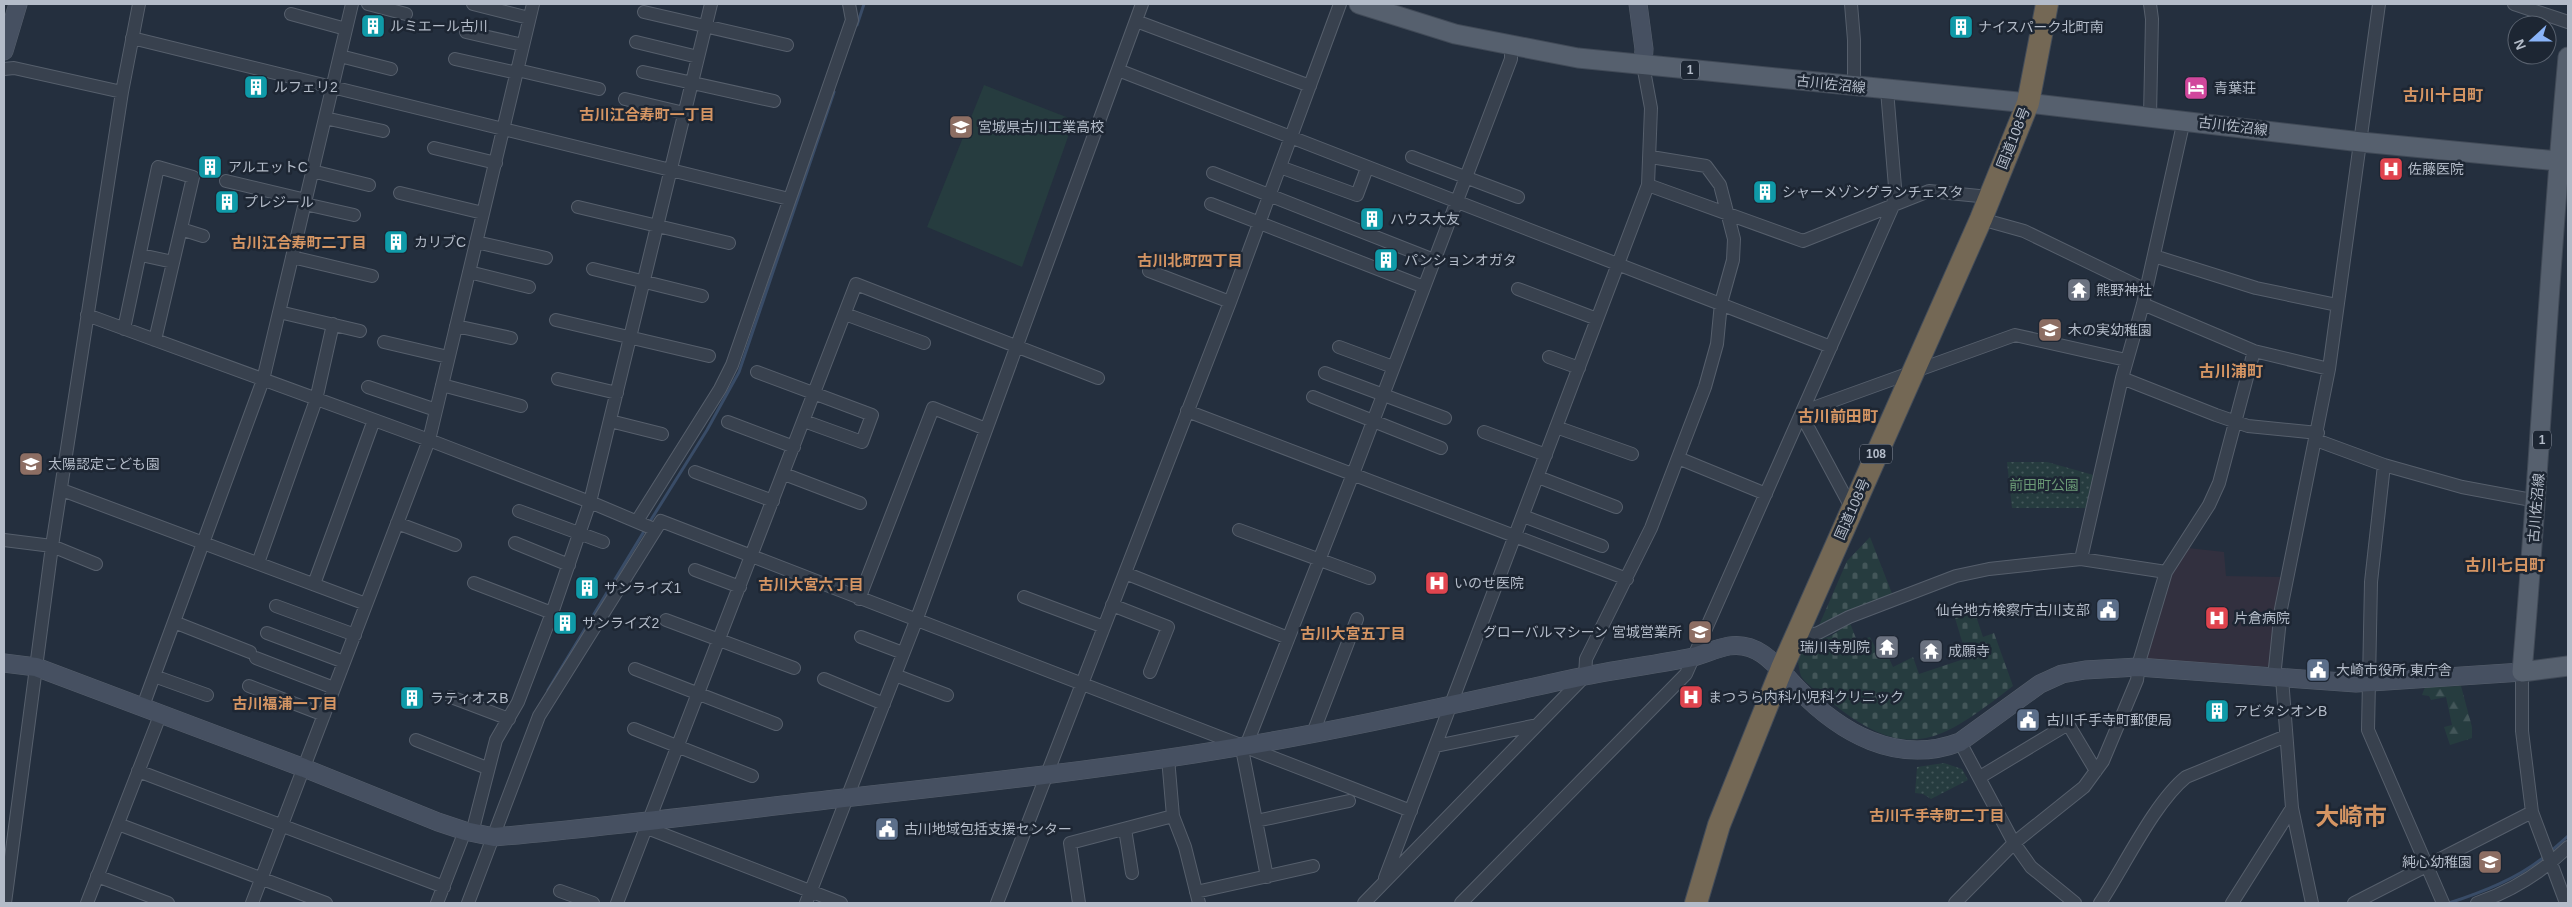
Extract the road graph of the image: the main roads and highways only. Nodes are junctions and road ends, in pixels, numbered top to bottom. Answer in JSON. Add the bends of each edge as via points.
{"nodes":[{"id":1,"x":1359,"y":4,"type":"edge"},
{"id":2,"x":2047,"y":4,"type":"edge"},
{"id":3,"x":2568,"y":57,"type":"edge"},
{"id":4,"x":2028,"y":102,"type":"junction"},
{"id":5,"x":2563,"y":162,"type":"edge"},
{"id":6,"x":2568,"y":666,"type":"edge"},
{"id":7,"x":1696,"y":903,"type":"edge"}],
"edges":[{"from":1,"to":4,"type":"main road","name":"古川佐沼線","number":"1","via":[[1447,32],[1578,58]]},
{"from":2,"to":4,"type":"highway","name":"国道108号","number":"108"},
{"from":3,"to":5,"type":"main road"},
{"from":4,"to":5,"type":"main road","name":"古川佐沼線","number":"1","via":[[2361,142]]},
{"from":4,"to":7,"type":"highway","name":"国道108号","number":"108","via":[[1980,219],[1782,668],[1718,825]]},
{"from":5,"to":6,"type":"main road","name":"古川佐沼線","number":"1","via":[[2522,672]]}]}
